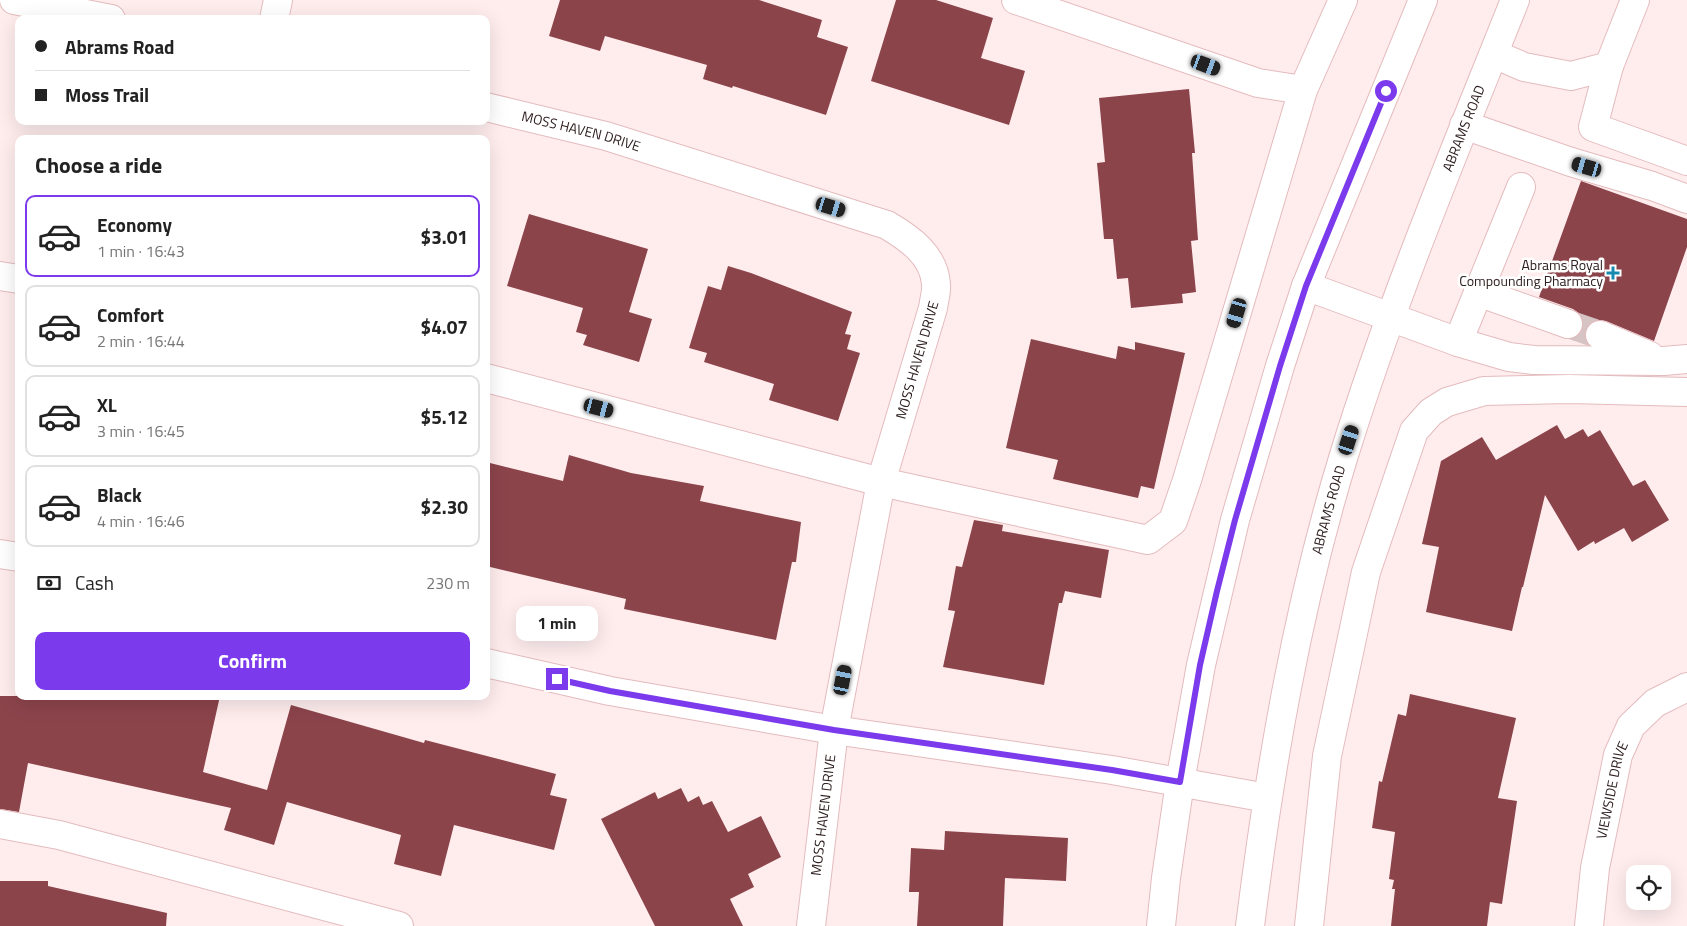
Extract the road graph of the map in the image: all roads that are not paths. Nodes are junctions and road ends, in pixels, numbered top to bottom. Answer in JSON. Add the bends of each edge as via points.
{"nodes":[{"id":1,"x":14,"y":0,"type":"edge"},
{"id":2,"x":278,"y":0,"type":"edge"},
{"id":3,"x":1016,"y":0,"type":"edge"},
{"id":4,"x":1343,"y":0,"type":"edge"},
{"id":5,"x":1423,"y":0,"type":"edge"},
{"id":6,"x":1515,"y":0,"type":"edge"},
{"id":7,"x":1635,"y":0,"type":"edge"},
{"id":8,"x":91,"y":15,"type":"edge"},
{"id":9,"x":275,"y":15,"type":"edge"},
{"id":10,"x":1494,"y":54,"type":"junction"},
{"id":11,"x":1609,"y":66,"type":"junction"},
{"id":12,"x":1303,"y":90,"type":"junction"},
{"id":13,"x":490,"y":108,"type":"edge"},
{"id":14,"x":1464,"y":125,"type":"junction"},
{"id":15,"x":1687,"y":161,"type":"edge"},
{"id":16,"x":1521,"y":187,"type":"dead end"},
{"id":17,"x":1687,"y":199,"type":"edge"},
{"id":18,"x":0,"y":276,"type":"edge"},
{"id":19,"x":15,"y":278,"type":"edge"},
{"id":20,"x":1306,"y":286,"type":"junction"},
{"id":21,"x":1478,"y":292,"type":"junction"},
{"id":22,"x":1391,"y":317,"type":"junction"},
{"id":23,"x":1568,"y":324,"type":"tunnel mouth"},
{"id":24,"x":1600,"y":335,"type":"tunnel mouth"},
{"id":25,"x":1458,"y":342,"type":"junction"},
{"id":26,"x":1675,"y":360,"type":"edge"},
{"id":27,"x":490,"y":379,"type":"edge"},
{"id":28,"x":1687,"y":392,"type":"edge"},
{"id":29,"x":881,"y":482,"type":"junction"},
{"id":30,"x":0,"y":554,"type":"edge"},
{"id":31,"x":15,"y":556,"type":"edge"},
{"id":32,"x":490,"y":664,"type":"edge"},
{"id":33,"x":1687,"y":686,"type":"edge"},
{"id":34,"x":834,"y":730,"type":"junction"},
{"id":35,"x":1180,"y":782,"type":"junction"},
{"id":36,"x":1267,"y":798,"type":"junction"},
{"id":37,"x":0,"y":824,"type":"edge"},
{"id":38,"x":399,"y":926,"type":"edge"},
{"id":39,"x":811,"y":926,"type":"edge"},
{"id":40,"x":1161,"y":926,"type":"edge"},
{"id":41,"x":1250,"y":926,"type":"edge"},
{"id":42,"x":1309,"y":926,"type":"edge"},
{"id":43,"x":1589,"y":926,"type":"edge"}],
"edges":[{"from":1,"to":8,"type":"street"},
{"from":2,"to":9,"type":"street"},
{"from":3,"to":12,"type":"street","via":[[1258,84]]},
{"from":4,"to":12,"type":"street"},
{"from":5,"to":20,"type":"street"},
{"from":6,"to":10,"type":"street","name":"ABRAMS ROAD"},
{"from":7,"to":11,"type":"street"},
{"from":10,"to":11,"type":"street","via":[[1524,67],[1571,76]]},
{"from":10,"to":14,"type":"street","name":"ABRAMS ROAD"},
{"from":11,"to":15,"type":"street","via":[[1593,127]]},
{"from":12,"to":29,"type":"street","via":[[1173,521],[1148,540]]},
{"from":13,"to":29,"type":"street","name":"MOSS HAVEN DRIVE","via":[[606,136],[887,225],[912,241],[930,263],[936,284],[933,308]]},
{"from":14,"to":17,"type":"street"},
{"from":14,"to":22,"type":"street","name":"ABRAMS ROAD"},
{"from":16,"to":21,"type":"street"},
{"from":18,"to":19,"type":"street"},
{"from":20,"to":22,"type":"street"},
{"from":20,"to":35,"type":"street","via":[[1235,520],[1200,665]]},
{"from":21,"to":23,"type":"street"},
{"from":21,"to":25,"type":"street"},
{"from":22,"to":25,"type":"street"},
{"from":22,"to":36,"type":"street","name":"ABRAMS ROAD","via":[[1344,456],[1322,536],[1288,682]]},
{"from":24,"to":26,"type":"street"},
{"from":25,"to":26,"type":"street","via":[[1526,359]]},
{"from":27,"to":29,"type":"street"},
{"from":28,"to":42,"type":"street","via":[[1569,389],[1484,392],[1447,402],[1430,412],[1414,432],[1364,582],[1327,756]]},
{"from":29,"to":34,"type":"street","name":"MOSS HAVEN DRIVE"},
{"from":30,"to":31,"type":"street"},
{"from":32,"to":34,"type":"street","via":[[610,691]]},
{"from":33,"to":43,"type":"street","name":"VIEWSIDE DRIVE","via":[[1654,703],[1631,726],[1618,755],[1595,868]]},
{"from":34,"to":35,"type":"street"},
{"from":34,"to":39,"type":"street","name":"MOSS HAVEN DRIVE"},
{"from":35,"to":36,"type":"street"},
{"from":35,"to":40,"type":"street"},
{"from":36,"to":41,"type":"street","name":"ABRAMS ROAD"},
{"from":37,"to":38,"type":"street","via":[[59,836]]}]}
